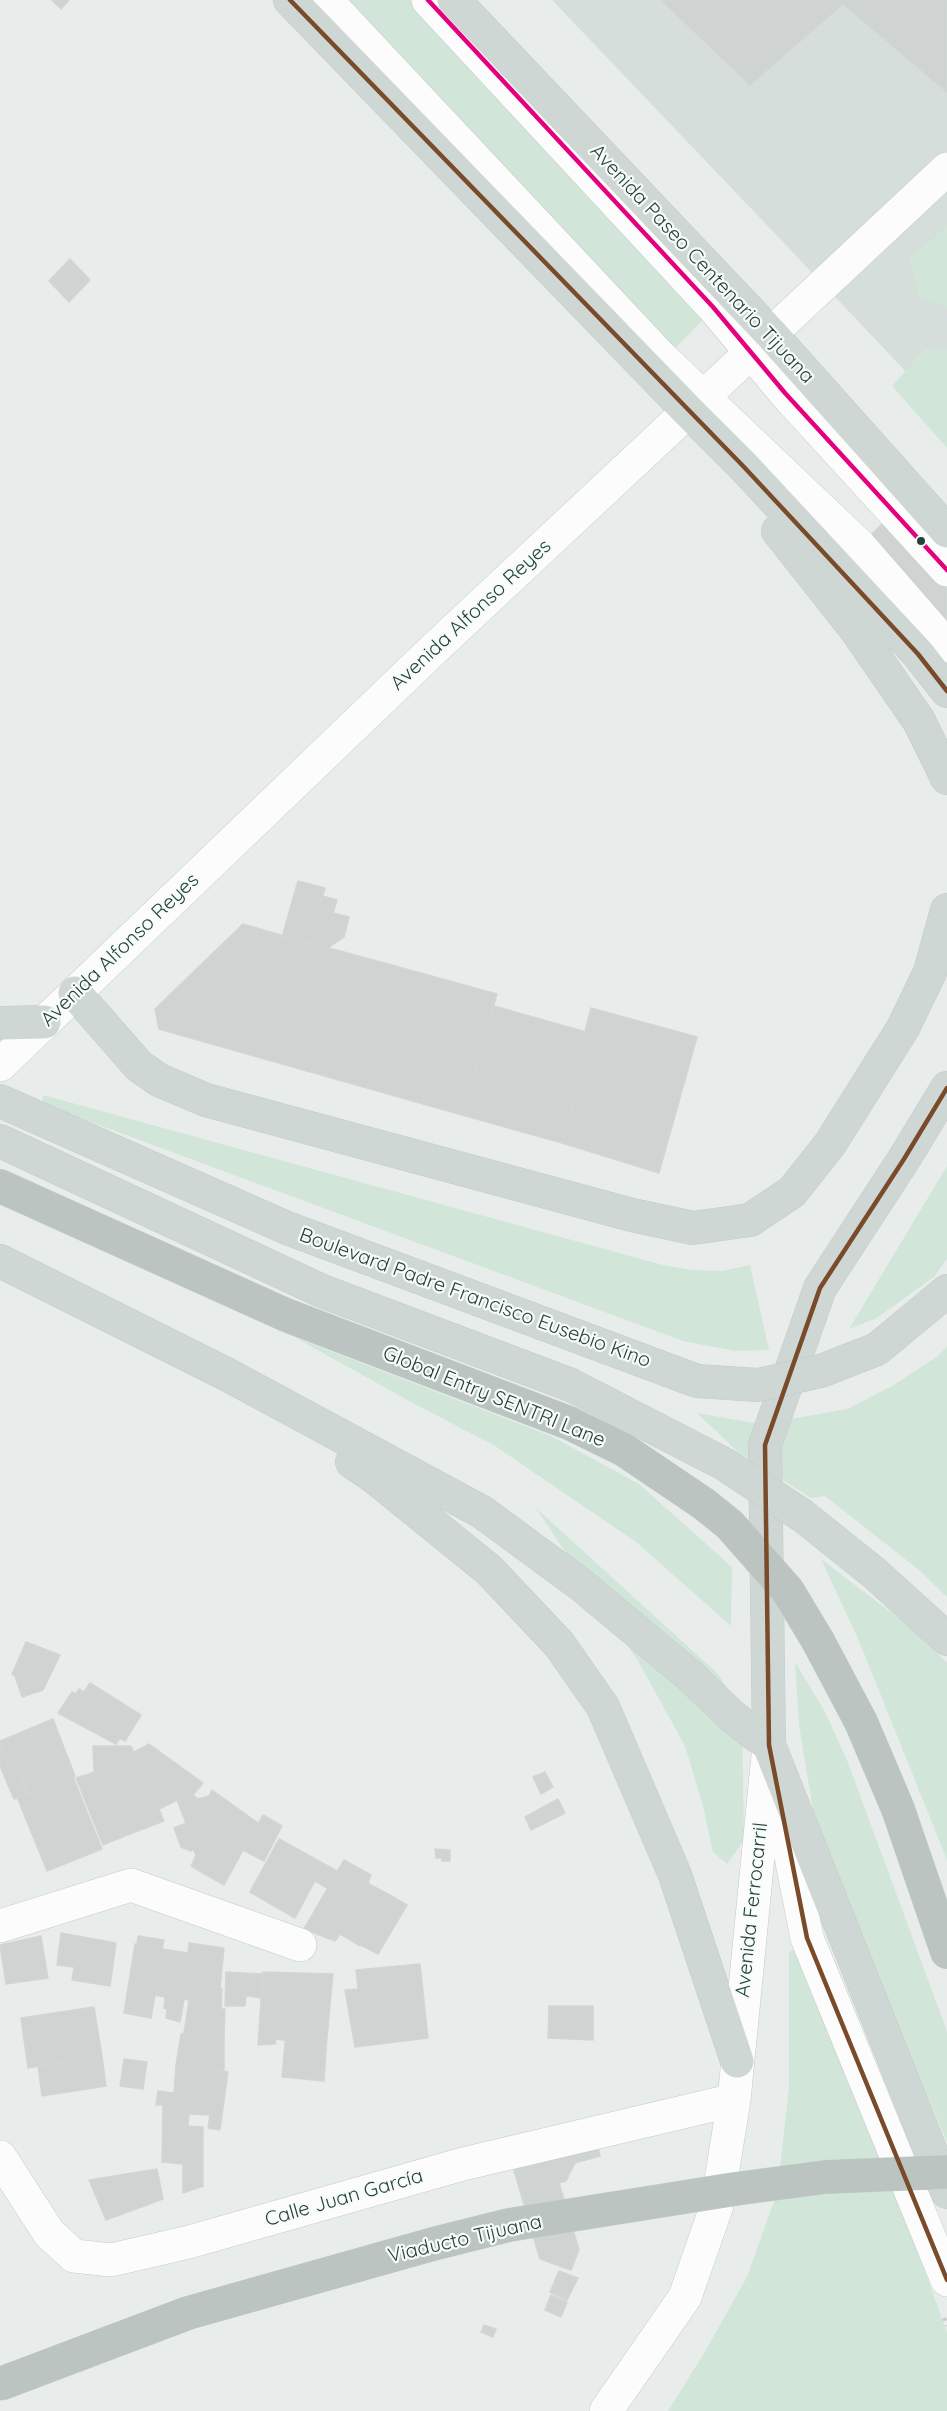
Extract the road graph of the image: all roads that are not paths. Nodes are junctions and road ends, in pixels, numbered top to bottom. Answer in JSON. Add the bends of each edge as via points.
{"nodes":[{"id":1,"x":290,"y":0,"type":"edge"},
{"id":2,"x":326,"y":0,"type":"edge"},
{"id":3,"x":428,"y":0,"type":"edge"},
{"id":4,"x":454,"y":0,"type":"edge"},
{"id":5,"x":947,"y":169,"type":"edge"},
{"id":6,"x":761,"y":343,"type":"junction"},
{"id":7,"x":695,"y":404,"type":"junction"},
{"id":8,"x":744,"y":466,"type":"junction"},
{"id":9,"x":947,"y":531,"type":"edge"},
{"id":10,"x":947,"y":570,"type":"edge"},
{"id":11,"x":947,"y":646,"type":"edge"},
{"id":12,"x":947,"y":691,"type":"edge"},
{"id":13,"x":947,"y":778,"type":"edge"},
{"id":14,"x":947,"y":910,"type":"edge"},
{"id":15,"x":75,"y":993,"type":"junction"},
{"id":16,"x":44,"y":1022,"type":"junction"},
{"id":17,"x":0,"y":1023,"type":"edge"},
{"id":18,"x":0,"y":1065,"type":"edge"},
{"id":19,"x":947,"y":1088,"type":"edge"},
{"id":20,"x":0,"y":1101,"type":"edge"},
{"id":21,"x":947,"y":1121,"type":"edge"},
{"id":22,"x":0,"y":1141,"type":"edge"},
{"id":23,"x":904,"y":1160,"type":"junction"},
{"id":24,"x":0,"y":1186,"type":"edge"},
{"id":25,"x":0,"y":1261,"type":"edge"},
{"id":26,"x":947,"y":1291,"type":"edge"},
{"id":27,"x":228,"y":1375,"type":"junction"},
{"id":28,"x":947,"y":1639,"type":"edge"},
{"id":29,"x":769,"y":1745,"type":"junction"},
{"id":30,"x":0,"y":1926,"type":"edge"},
{"id":31,"x":300,"y":1945,"type":"dead end"},
{"id":32,"x":947,"y":1952,"type":"edge"},
{"id":33,"x":737,"y":2061,"type":"junction"},
{"id":34,"x":734,"y":2100,"type":"junction"},
{"id":35,"x":0,"y":2157,"type":"edge"},
{"id":36,"x":947,"y":2157,"type":"edge"},
{"id":37,"x":947,"y":2172,"type":"edge"},
{"id":38,"x":947,"y":2192,"type":"edge"},
{"id":39,"x":947,"y":2280,"type":"edge"},
{"id":40,"x":0,"y":2369,"type":"edge"},
{"id":41,"x":0,"y":2384,"type":"edge"},
{"id":42,"x":606,"y":2411,"type":"edge"}],
"edges":[{"from":1,"to":7,"type":"main road"},
{"from":2,"to":7,"type":"street","via":[[660,356]]},
{"from":3,"to":6,"type":"street","via":[[705,298]]},
{"from":4,"to":6,"type":"main road","name":"Avenida Paseo Centenario Tijuana"},
{"from":5,"to":6,"type":"street","name":"Avenida Alfonso Reyes"},
{"from":6,"to":7,"type":"street","name":"Avenida Alfonso Reyes"},
{"from":6,"to":9,"type":"main road","name":"Avenida Paseo Centenario Tijuana"},
{"from":6,"to":10,"type":"street","via":[[785,393]]},
{"from":7,"to":8,"type":"main road"},
{"from":7,"to":11,"type":"street","via":[[859,545]]},
{"from":7,"to":15,"type":"street","name":"Avenida Alfonso Reyes"},
{"from":8,"to":12,"type":"main road","via":[[918,654]]},
{"from":8,"to":13,"type":"main road","via":[[760,509],[863,640],[919,721]]},
{"from":14,"to":15,"type":"main road","via":[[930,972],[903,1028],[830,1144],[792,1192],[750,1220],[693,1228],[206,1100],[159,1080],[139,1066]]},
{"from":15,"to":16,"type":"street","name":"Avenida Alfonso Reyes"},
{"from":16,"to":17,"type":"main road"},
{"from":16,"to":18,"type":"street","name":"Avenida Alfonso Reyes"},
{"from":19,"to":23,"type":"main road"},
{"from":20,"to":26,"type":"main road","name":"Boulevard Padre Francisco Eusebio Kino","bridge":true,"via":[[287,1228],[697,1381],[758,1385],[821,1371],[877,1349]]},
{"from":21,"to":23,"type":"main road"},
{"from":22,"to":28,"type":"main road","bridge":true,"via":[[322,1291],[571,1384],[726,1465],[803,1516]]},
{"from":23,"to":29,"type":"main road","name":"Avenida Ferrocarril","via":[[820,1288],[765,1445]]},
{"from":24,"to":32,"type":"highway","name":"Global Entry SENTRI Lane","bridge":true,"via":[[286,1315],[569,1423],[624,1450],[730,1525],[788,1591],[861,1722],[893,1798]]},
{"from":25,"to":27,"type":"main road"},
{"from":27,"to":29,"type":"main road","via":[[482,1512],[580,1584]]},
{"from":27,"to":33,"type":"main road","via":[[373,1476],[489,1570],[559,1644],[603,1707],[658,1833]]},
{"from":29,"to":33,"type":"street","name":"Avenida Ferrocarril"},
{"from":29,"to":38,"type":"main road"},
{"from":29,"to":39,"type":"street","via":[[807,1938]]},
{"from":30,"to":31,"type":"street","via":[[131,1885]]},
{"from":33,"to":34,"type":"street","name":"Avenida Ferrocarril"},
{"from":34,"to":35,"type":"street","name":"Calle Juan García","via":[[463,2164],[189,2242],[111,2260],[74,2256],[49,2233]]},
{"from":34,"to":42,"type":"street","name":"Avenida Ferrocarril","via":[[717,2205],[685,2297]]},
{"from":36,"to":40,"type":"highway","name":"Viaducto Tijuana","via":[[868,2158],[484,2220],[178,2303]]},
{"from":37,"to":41,"type":"highway","name":"Viaducto Tijuana","bridge":true,"via":[[825,2177],[509,2225],[188,2313]]}]}
